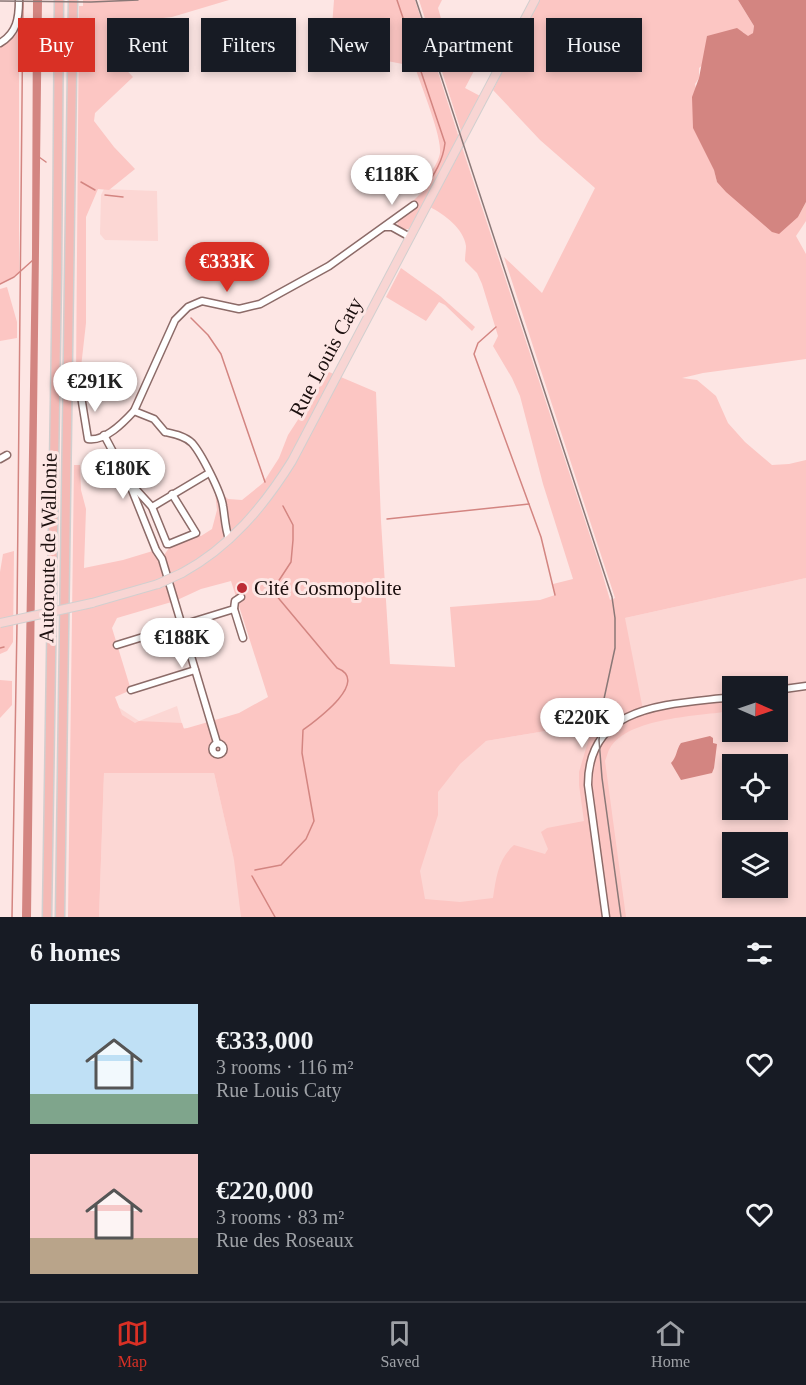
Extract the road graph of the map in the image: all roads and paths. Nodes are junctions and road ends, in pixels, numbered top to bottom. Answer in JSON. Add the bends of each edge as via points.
{"nodes":[{"id":1,"x":19,"y":0,"type":"edge"},
{"id":2,"x":59,"y":0,"type":"edge"},
{"id":3,"x":73,"y":0,"type":"edge"},
{"id":4,"x":536,"y":0,"type":"edge"},
{"id":5,"x":0,"y":42,"type":"edge"},
{"id":6,"x":414,"y":205,"type":"dead end"},
{"id":7,"x":385,"y":227,"type":"junction"},
{"id":8,"x":410,"y":237,"type":"junction"},
{"id":9,"x":80,"y":390,"type":"dead end"},
{"id":10,"x":134,"y":411,"type":"junction"},
{"id":11,"x":104,"y":435,"type":"junction"},
{"id":12,"x":209,"y":473,"type":"junction"},
{"id":13,"x":128,"y":480,"type":"junction"},
{"id":14,"x":172,"y":494,"type":"junction"},
{"id":15,"x":152,"y":507,"type":"junction"},
{"id":16,"x":229,"y":539,"type":"junction"},
{"id":17,"x":168,"y":544,"type":"junction"},
{"id":18,"x":162,"y":559,"type":"junction"},
{"id":19,"x":240,"y":597,"type":"dead end"},
{"id":20,"x":234,"y":609,"type":"junction"},
{"id":21,"x":0,"y":623,"type":"edge"},
{"id":22,"x":182,"y":625,"type":"junction"},
{"id":23,"x":243,"y":638,"type":"dead end"},
{"id":24,"x":117,"y":645,"type":"dead end"},
{"id":25,"x":195,"y":670,"type":"junction"},
{"id":26,"x":806,"y":686,"type":"edge"},
{"id":27,"x":788,"y":688,"type":"edge"},
{"id":28,"x":131,"y":690,"type":"dead end"},
{"id":29,"x":722,"y":698,"type":"edge"},
{"id":30,"x":217,"y":743,"type":"dead end"},
{"id":31,"x":46,"y":917,"type":"edge"},
{"id":32,"x":60,"y":917,"type":"edge"},
{"id":33,"x":606,"y":917,"type":"edge"}],
"edges":[{"from":1,"to":5,"type":"street","via":[[17,23]]},
{"from":2,"to":31,"type":"highway","name":"Autoroute de Wallonie"},
{"from":3,"to":32,"type":"highway","name":"Autoroute de Wallonie"},
{"from":4,"to":8,"type":"main road","name":"Rue Louis Caty"},
{"from":6,"to":7,"type":"street","name":"Rue Louis Caty"},
{"from":7,"to":8,"type":"street"},
{"from":7,"to":10,"type":"street","name":"Rue Louis Caty","via":[[329,266],[260,304],[239,309],[202,301],[188,307],[175,320]]},
{"from":8,"to":16,"type":"main road","name":"Rue Louis Caty","via":[[292,461],[256,513]]},
{"from":9,"to":11,"type":"street","name":"Rue Louis Caty","via":[[88,439]]},
{"from":10,"to":11,"type":"street","name":"Rue Louis Caty"},
{"from":10,"to":12,"type":"street","via":[[154,418],[165,432],[191,442]]},
{"from":11,"to":13,"type":"street"},
{"from":12,"to":14,"type":"street"},
{"from":12,"to":16,"type":"street","via":[[219,490]]},
{"from":13,"to":15,"type":"street"},
{"from":13,"to":18,"type":"street"},
{"from":14,"to":15,"type":"street"},
{"from":14,"to":17,"type":"street","via":[[196,533]]},
{"from":15,"to":17,"type":"street"},
{"from":16,"to":21,"type":"main road","name":"Rue Louis Caty","bridge":true,"via":[[182,573],[158,584]]},
{"from":17,"to":18,"type":"street"},
{"from":18,"to":22,"type":"street"},
{"from":19,"to":20,"type":"street"},
{"from":20,"to":22,"type":"street"},
{"from":20,"to":23,"type":"street"},
{"from":22,"to":24,"type":"street"},
{"from":22,"to":25,"type":"street"},
{"from":25,"to":28,"type":"street"},
{"from":25,"to":30,"type":"street"},
{"from":26,"to":27,"type":"street"},
{"from":29,"to":33,"type":"street","via":[[633,713],[599,740],[590,763],[588,785]]}]}
